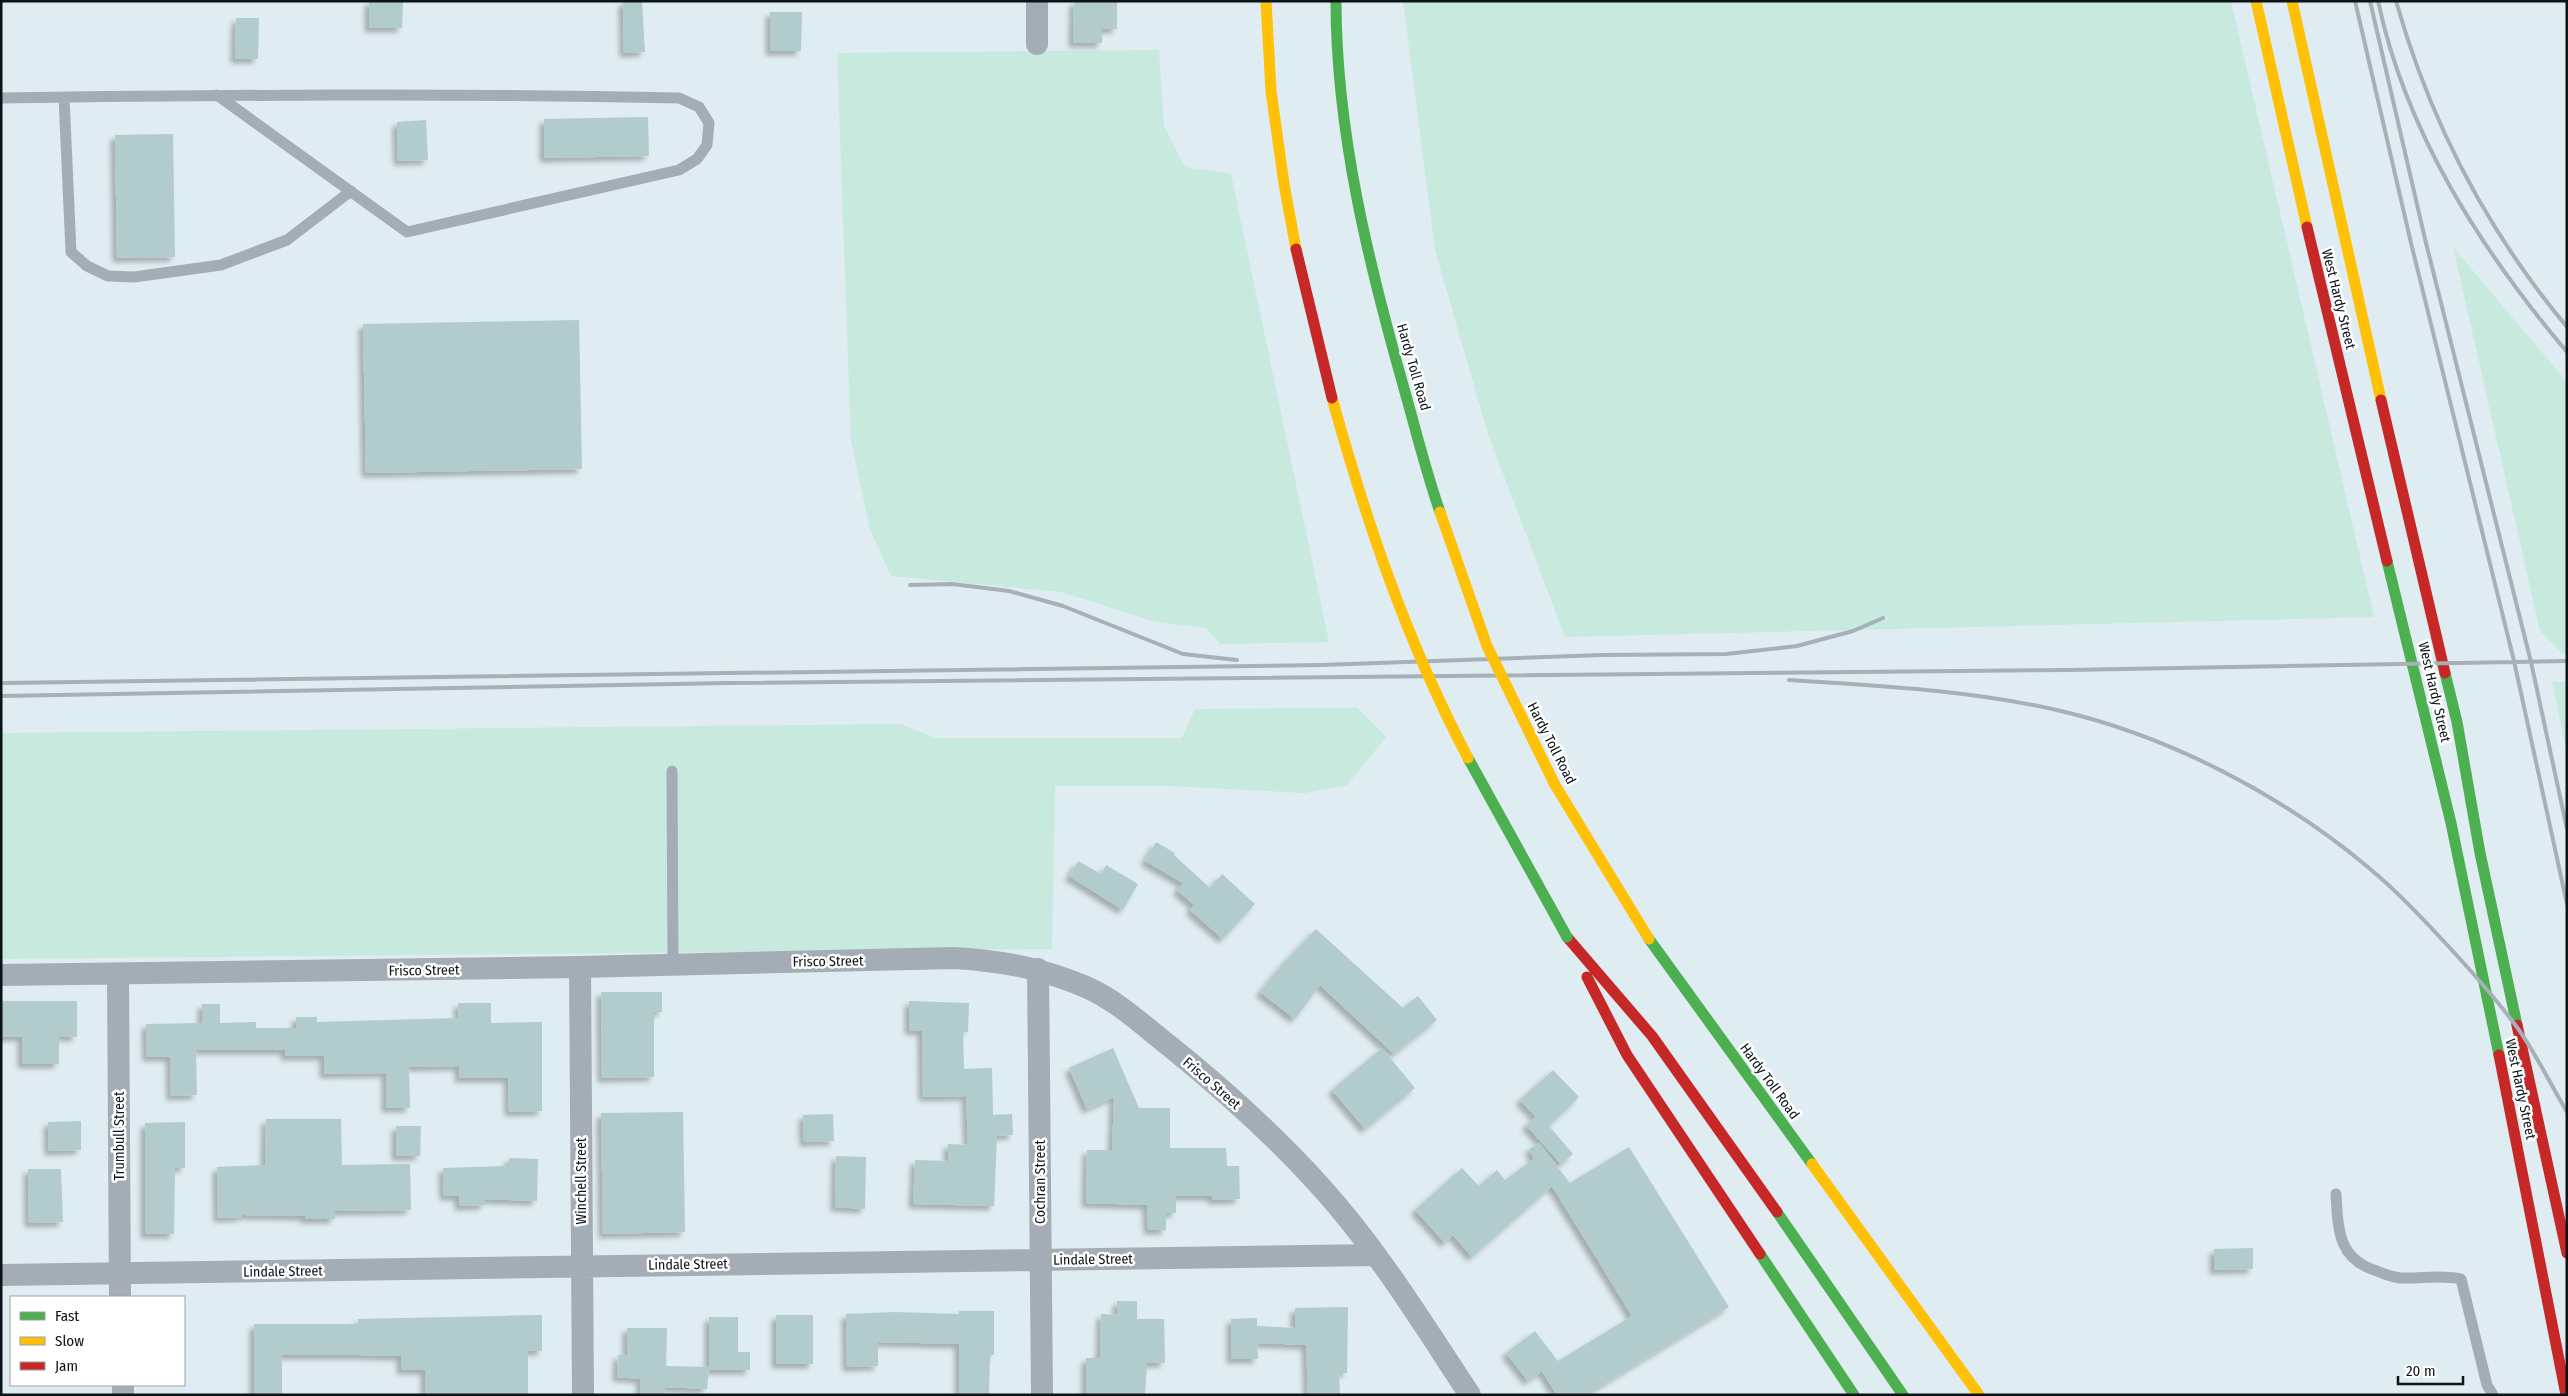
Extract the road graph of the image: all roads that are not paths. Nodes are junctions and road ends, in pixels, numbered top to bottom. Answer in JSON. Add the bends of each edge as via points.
{"nodes":[{"id":1,"x":1037,"y":1,"type":"edge"},
{"id":2,"x":1266,"y":1,"type":"edge"},
{"id":3,"x":1336,"y":1,"type":"edge"},
{"id":4,"x":2256,"y":1,"type":"edge"},
{"id":5,"x":2292,"y":1,"type":"edge"},
{"id":6,"x":1037,"y":44,"type":"dead end"},
{"id":7,"x":217,"y":95,"type":"junction"},
{"id":8,"x":64,"y":97,"type":"junction"},
{"id":9,"x":1,"y":98,"type":"edge"},
{"id":10,"x":351,"y":191,"type":"junction"},
{"id":11,"x":672,"y":771,"type":"dead end"},
{"id":12,"x":1567,"y":937,"type":"junction"},
{"id":13,"x":673,"y":965,"type":"junction"},
{"id":14,"x":580,"y":968,"type":"junction"},
{"id":15,"x":1038,"y":969,"type":"junction"},
{"id":16,"x":1,"y":975,"type":"edge"},
{"id":17,"x":118,"y":975,"type":"junction"},
{"id":18,"x":2336,"y":1194,"type":"dead end"},
{"id":19,"x":1375,"y":1255,"type":"junction"},
{"id":20,"x":1041,"y":1260,"type":"junction"},
{"id":21,"x":2557,"y":1261,"type":"edge"},
{"id":22,"x":582,"y":1266,"type":"junction"},
{"id":23,"x":1,"y":1274,"type":"edge"},
{"id":24,"x":120,"y":1274,"type":"junction"},
{"id":25,"x":120,"y":1296,"type":"edge"},
{"id":26,"x":583,"y":1395,"type":"edge"},
{"id":27,"x":1042,"y":1395,"type":"edge"},
{"id":28,"x":1470,"y":1395,"type":"edge"},
{"id":29,"x":1854,"y":1395,"type":"edge"},
{"id":30,"x":1903,"y":1395,"type":"edge"},
{"id":31,"x":1978,"y":1395,"type":"edge"},
{"id":32,"x":2493,"y":1395,"type":"edge"},
{"id":33,"x":2566,"y":1395,"type":"edge"}],
"edges":[{"from":1,"to":6,"type":"street"},
{"from":2,"to":12,"type":"main road","bridge":true,"via":[[1272,91],[1283,178],[1320,359],[1371,530],[1402,617],[1447,718]]},
{"from":3,"to":31,"type":"main road","name":"Hardy Toll Road","bridge":true,"via":[[1336,51],[1351,171],[1387,329],[1440,512],[1493,660],[1555,785],[1649,940]]},
{"from":4,"to":21,"type":"main road","name":"West Hardy Street","via":[[2318,278]]},
{"from":5,"to":21,"type":"main road","name":"West Hardy Street","via":[[2408,520],[2457,722]]},
{"from":7,"to":8,"type":"lane"},
{"from":7,"to":10,"type":"lane"},
{"from":7,"to":10,"type":"lane","via":[[488,94],[679,98],[699,107],[709,123],[707,145],[697,159],[679,170],[408,232]]},
{"from":8,"to":9,"type":"lane"},
{"from":8,"to":10,"type":"lane","via":[[70,252],[87,266],[108,276],[134,277],[221,265],[287,240]]},
{"from":11,"to":13,"type":"lane"},
{"from":12,"to":29,"type":"main road","via":[[1627,1055]]},
{"from":12,"to":30,"type":"main road","via":[[1652,1036],[1701,1102]]},
{"from":13,"to":14,"type":"street","name":"Frisco Street"},
{"from":13,"to":15,"type":"street","name":"Frisco Street","via":[[954,958],[998,960]]},
{"from":14,"to":17,"type":"street","name":"Frisco Street"},
{"from":14,"to":22,"type":"street","name":"Winchell Street"},
{"from":15,"to":19,"type":"street","name":"Frisco Street","via":[[1088,988],[1126,1011],[1196,1067],[1321,1187]]},
{"from":15,"to":20,"type":"street","name":"Cochran Street"},
{"from":16,"to":17,"type":"street","name":"Frisco Street"},
{"from":17,"to":24,"type":"street","name":"Trumbull Street"},
{"from":18,"to":32,"type":"lane","via":[[2342,1244],[2359,1264],[2398,1278],[2451,1276],[2461,1279],[2487,1386]]},
{"from":19,"to":20,"type":"street","name":"Lindale Street"},
{"from":19,"to":28,"type":"street","name":"Frisco Street"},
{"from":20,"to":22,"type":"street","name":"Lindale Street"},
{"from":20,"to":27,"type":"street","name":"Cochran Street"},
{"from":21,"to":33,"type":"main road","name":"West Hardy Street"},
{"from":22,"to":24,"type":"street","name":"Lindale Street"},
{"from":22,"to":26,"type":"street","name":"Winchell Street"},
{"from":23,"to":24,"type":"street","name":"Lindale Street"},
{"from":24,"to":25,"type":"street","name":"Trumbull Street"}]}
